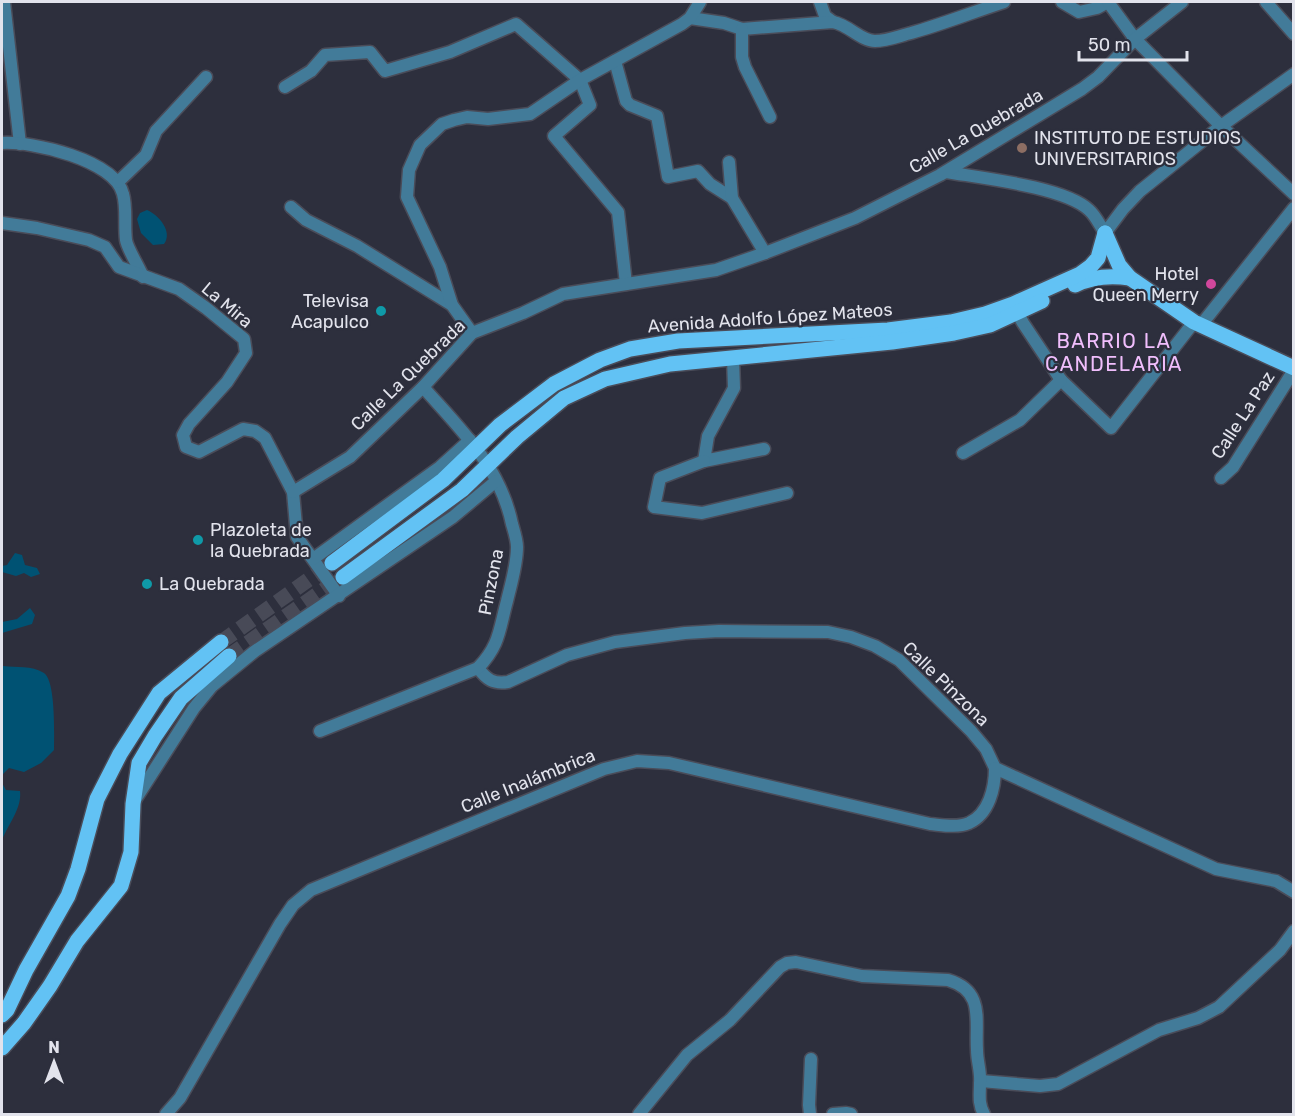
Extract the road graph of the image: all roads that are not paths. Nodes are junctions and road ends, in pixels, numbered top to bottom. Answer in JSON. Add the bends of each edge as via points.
{"nodes":[{"id":1,"x":4,"y":2,"type":"edge"},
{"id":2,"x":700,"y":2,"type":"edge"},
{"id":3,"x":820,"y":2,"type":"edge"},
{"id":4,"x":1004,"y":2,"type":"edge"},
{"id":5,"x":1062,"y":2,"type":"edge"},
{"id":6,"x":1108,"y":2,"type":"edge"},
{"id":7,"x":1182,"y":2,"type":"edge"},
{"id":8,"x":1266,"y":2,"type":"edge"},
{"id":9,"x":690,"y":18,"type":"junction"},
{"id":10,"x":833,"y":22,"type":"junction"},
{"id":11,"x":742,"y":29,"type":"junction"},
{"id":12,"x":1293,"y":34,"type":"edge"},
{"id":13,"x":1136,"y":39,"type":"junction"},
{"id":14,"x":615,"y":61,"type":"junction"},
{"id":15,"x":1293,"y":74,"type":"edge"},
{"id":16,"x":206,"y":77,"type":"dead end"},
{"id":17,"x":580,"y":80,"type":"junction"},
{"id":18,"x":285,"y":87,"type":"dead end"},
{"id":19,"x":770,"y":117,"type":"dead end"},
{"id":20,"x":1221,"y":126,"type":"junction"},
{"id":21,"x":2,"y":143,"type":"edge"},
{"id":22,"x":20,"y":144,"type":"junction"},
{"id":23,"x":729,"y":162,"type":"dead end"},
{"id":24,"x":946,"y":172,"type":"junction"},
{"id":25,"x":118,"y":183,"type":"junction"},
{"id":26,"x":1293,"y":194,"type":"edge"},
{"id":27,"x":732,"y":198,"type":"junction"},
{"id":28,"x":291,"y":207,"type":"dead end"},
{"id":29,"x":1293,"y":208,"type":"edge"},
{"id":30,"x":2,"y":223,"type":"edge"},
{"id":31,"x":1105,"y":233,"type":"junction"},
{"id":32,"x":765,"y":253,"type":"junction"},
{"id":33,"x":143,"y":277,"type":"junction"},
{"id":34,"x":1082,"y":277,"type":"junction"},
{"id":35,"x":1130,"y":278,"type":"junction"},
{"id":36,"x":626,"y":284,"type":"junction"},
{"id":37,"x":452,"y":305,"type":"junction"},
{"id":38,"x":1015,"y":309,"type":"junction"},
{"id":39,"x":1198,"y":323,"type":"junction"},
{"id":40,"x":472,"y":333,"type":"junction"},
{"id":41,"x":732,"y":358,"type":"junction"},
{"id":42,"x":1293,"y":369,"type":"edge"},
{"id":43,"x":1061,"y":380,"type":"junction"},
{"id":44,"x":423,"y":387,"type":"junction"},
{"id":45,"x":473,"y":444,"type":"junction"},
{"id":46,"x":764,"y":449,"type":"dead end"},
{"id":47,"x":963,"y":453,"type":"dead end"},
{"id":48,"x":704,"y":461,"type":"junction"},
{"id":49,"x":489,"y":465,"type":"junction"},
{"id":50,"x":1221,"y":478,"type":"dead end"},
{"id":51,"x":496,"y":481,"type":"junction"},
{"id":52,"x":293,"y":492,"type":"junction"},
{"id":53,"x":787,"y":493,"type":"dead end"},
{"id":54,"x":313,"y":559,"type":"junction"},
{"id":55,"x":332,"y":563,"type":"tunnel mouth"},
{"id":56,"x":343,"y":577,"type":"tunnel mouth"},
{"id":57,"x":339,"y":596,"type":"junction"},
{"id":58,"x":478,"y":668,"type":"junction"},
{"id":59,"x":320,"y":731,"type":"dead end"},
{"id":60,"x":995,"y":768,"type":"junction"},
{"id":61,"x":133,"y":804,"type":"junction"},
{"id":62,"x":1293,"y":892,"type":"edge"},
{"id":63,"x":1293,"y":931,"type":"edge"},
{"id":64,"x":2,"y":1015,"type":"edge"},
{"id":65,"x":2,"y":1048,"type":"edge"},
{"id":66,"x":811,"y":1059,"type":"dead end"},
{"id":67,"x":981,"y":1081,"type":"junction"},
{"id":68,"x":166,"y":1114,"type":"edge"},
{"id":69,"x":639,"y":1114,"type":"edge"},
{"id":70,"x":810,"y":1114,"type":"edge"},
{"id":71,"x":833,"y":1114,"type":"edge"},
{"id":72,"x":851,"y":1114,"type":"edge"},
{"id":73,"x":984,"y":1114,"type":"edge"}],
"edges":[{"from":1,"to":22,"type":"street"},
{"from":2,"to":9,"type":"street"},
{"from":3,"to":10,"type":"street","via":[[825,16]]},
{"from":4,"to":10,"type":"street","via":[[872,42],[844,24]]},
{"from":5,"to":6,"type":"street","via":[[1079,12]]},
{"from":6,"to":13,"type":"street"},
{"from":7,"to":13,"type":"street","name":"Calle La Quebrada"},
{"from":8,"to":12,"type":"street"},
{"from":9,"to":11,"type":"street"},
{"from":9,"to":14,"type":"street"},
{"from":10,"to":11,"type":"street"},
{"from":11,"to":19,"type":"street","via":[[745,67]]},
{"from":13,"to":20,"type":"street"},
{"from":13,"to":24,"type":"street","name":"Calle La Quebrada","via":[[1082,89]]},
{"from":14,"to":17,"type":"street"},
{"from":14,"to":27,"type":"street","via":[[626,100],[657,116],[668,177],[698,171]]},
{"from":15,"to":20,"type":"street"},
{"from":16,"to":25,"type":"street","via":[[156,131],[146,155]]},
{"from":17,"to":18,"type":"street","via":[[516,24],[450,52],[386,71],[370,52],[325,55],[311,71]]},
{"from":17,"to":36,"type":"street","via":[[590,105],[554,136],[618,212]]},
{"from":17,"to":37,"type":"street","via":[[530,114],[454,120],[442,124],[420,145],[409,170],[407,197],[440,267]]},
{"from":20,"to":26,"type":"street"},
{"from":20,"to":31,"type":"street","via":[[1140,191]]},
{"from":21,"to":22,"type":"street"},
{"from":22,"to":25,"type":"street","via":[[67,153],[105,171]]},
{"from":23,"to":27,"type":"street"},
{"from":24,"to":31,"type":"street","via":[[1056,192],[1091,211]]},
{"from":24,"to":32,"type":"street","name":"Calle La Quebrada","via":[[855,218]]},
{"from":25,"to":33,"type":"street","via":[[123,194],[126,243]]},
{"from":27,"to":32,"type":"street"},
{"from":28,"to":37,"type":"street","via":[[314,225],[357,246]]},
{"from":29,"to":39,"type":"street"},
{"from":30,"to":33,"type":"street","name":"La Mira","via":[[89,240],[105,247],[120,267]]},
{"from":31,"to":34,"type":"main road","name":"Avenida Adolfo López Mateos","via":[[1098,258]]},
{"from":31,"to":35,"type":"main road","via":[[1119,265]]},
{"from":32,"to":36,"type":"street","name":"Calle La Quebrada","via":[[716,270]]},
{"from":33,"to":52,"type":"street","name":"La Mira","via":[[179,289],[244,339],[246,353],[227,382],[189,424],[183,435],[186,447],[199,452],[243,429],[255,430],[265,438]]},
{"from":34,"to":35,"type":"main road","name":"Avenida Adolfo López Mateos"},
{"from":34,"to":38,"type":"main road","name":"Avenida Adolfo López Mateos"},
{"from":35,"to":39,"type":"main road"},
{"from":36,"to":40,"type":"street","name":"Calle La Quebrada","via":[[563,294]]},
{"from":37,"to":40,"type":"street"},
{"from":38,"to":41,"type":"main road","name":"Avenida Adolfo López Mateos","via":[[990,325],[954,333]]},
{"from":38,"to":43,"type":"street"},
{"from":38,"to":45,"type":"main road","name":"Avenida Adolfo López Mateos","via":[[888,330],[678,341],[630,349],[554,384]]},
{"from":39,"to":42,"type":"main road"},
{"from":39,"to":43,"type":"street","via":[[1111,428]]},
{"from":40,"to":44,"type":"street","name":"Calle La Quebrada"},
{"from":41,"to":48,"type":"street","via":[[734,388],[708,436]]},
{"from":41,"to":49,"type":"main road","name":"Avenida Adolfo López Mateos","via":[[670,364],[605,379],[564,398]]},
{"from":42,"to":50,"type":"street","name":"Calle La Paz","via":[[1233,467]]},
{"from":43,"to":47,"type":"street","via":[[1020,420]]},
{"from":44,"to":45,"type":"street"},
{"from":44,"to":52,"type":"street","name":"Calle La Quebrada","via":[[350,457]]},
{"from":45,"to":49,"type":"street"},
{"from":45,"to":54,"type":"street"},
{"from":45,"to":55,"type":"main road","name":"Avenida Adolfo López Mateos","via":[[442,480]]},
{"from":46,"to":48,"type":"street"},
{"from":48,"to":53,"type":"street","via":[[660,478],[654,507],[702,513]]},
{"from":49,"to":51,"type":"street","name":"Pinzona"},
{"from":49,"to":56,"type":"main road","name":"Avenida Adolfo López Mateos","via":[[462,490]]},
{"from":51,"to":57,"type":"street","via":[[453,517]]},
{"from":51,"to":58,"type":"street","name":"Pinzona","via":[[509,507],[517,545],[500,633]]},
{"from":52,"to":54,"type":"street","via":[[297,537]]},
{"from":54,"to":57,"type":"street"},
{"from":57,"to":61,"type":"street","via":[[255,651],[212,686]]},
{"from":58,"to":59,"type":"street"},
{"from":58,"to":60,"type":"street","name":"Calle Pinzona","via":[[486,679],[498,684],[567,655],[615,642],[719,631],[828,632],[875,646],[899,660],[971,731]]},
{"from":60,"to":62,"type":"street","via":[[1216,869],[1276,881]]},
{"from":60,"to":68,"type":"street","name":"Calle Inalámbrica","via":[[995,785],[982,812],[969,823],[953,826],[930,824],[669,763],[638,761],[604,769],[311,890],[293,905],[280,924],[180,1098]]},
{"from":61,"to":64,"type":"main road","via":[[139,763],[155,736],[181,698],[225,649],[159,693],[120,754],[97,799],[68,896]]},
{"from":61,"to":65,"type":"main road","via":[[131,852],[121,886]]},
{"from":63,"to":67,"type":"street","via":[[1280,950],[1219,1007],[1198,1018],[1151,1034],[1058,1084]]},
{"from":66,"to":70,"type":"street"},
{"from":67,"to":69,"type":"street","via":[[977,1007],[957,982],[862,976],[796,962],[780,967],[729,1020],[687,1055]]},
{"from":67,"to":73,"type":"street","via":[[979,1103]]},
{"from":71,"to":72,"type":"street"}]}
